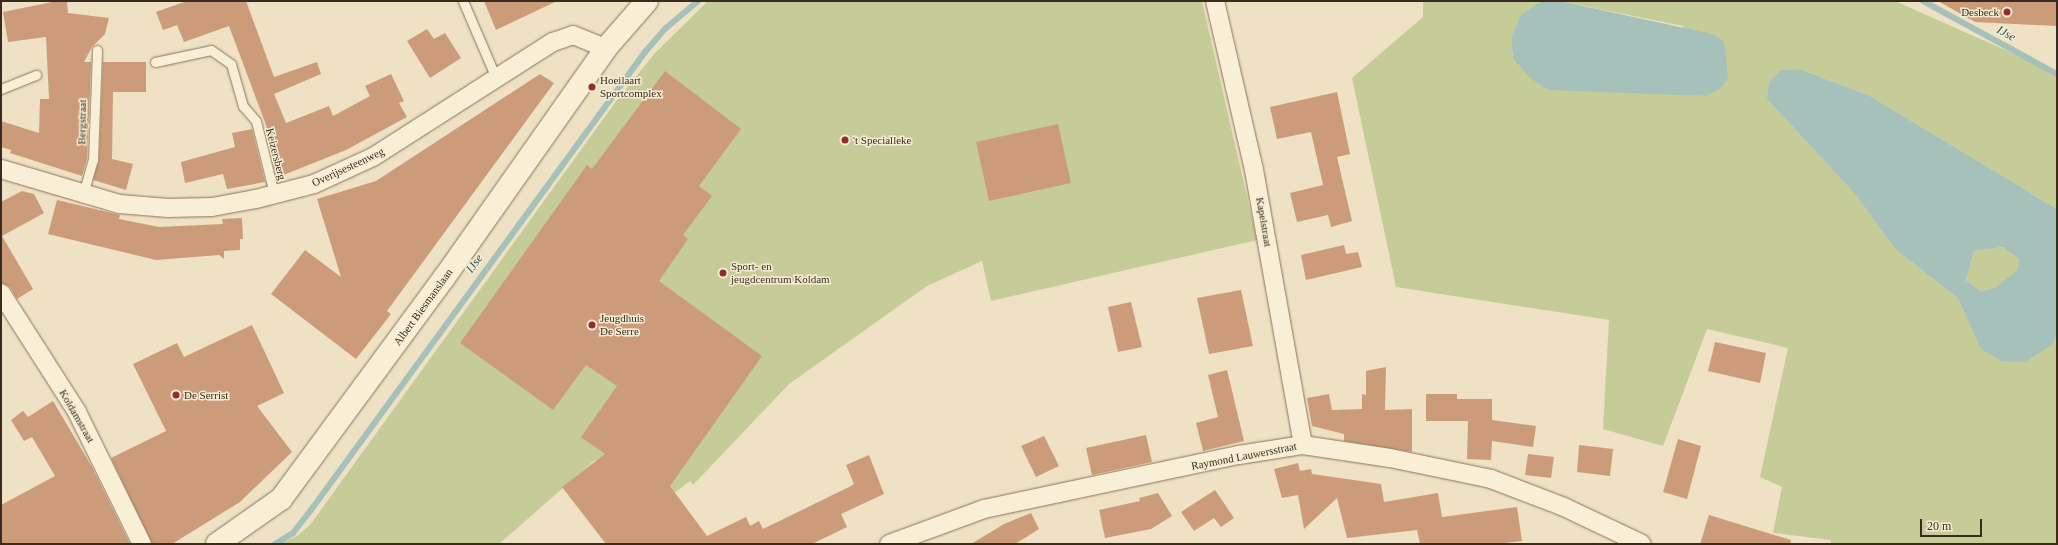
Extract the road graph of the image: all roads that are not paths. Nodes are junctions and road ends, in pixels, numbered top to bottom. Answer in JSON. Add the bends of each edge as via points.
{"nodes":[{"id":1,"x":463,"y":1,"type":"edge"},
{"id":2,"x":647,"y":1,"type":"edge"},
{"id":3,"x":1215,"y":1,"type":"edge"},
{"id":4,"x":606,"y":48,"type":"junction"},
{"id":5,"x":97,"y":50,"type":"dead end"},
{"id":6,"x":155,"y":62,"type":"dead end"},
{"id":7,"x":36,"y":75,"type":"dead end"},
{"id":8,"x":496,"y":78,"type":"junction"},
{"id":9,"x":1,"y":89,"type":"edge"},
{"id":10,"x":1,"y":169,"type":"edge"},
{"id":11,"x":83,"y":194,"type":"junction"},
{"id":12,"x":274,"y":194,"type":"junction"},
{"id":13,"x":1,"y":293,"type":"edge"},
{"id":14,"x":1303,"y":445,"type":"junction"},
{"id":15,"x":142,"y":544,"type":"edge"},
{"id":16,"x":217,"y":544,"type":"edge"},
{"id":17,"x":889,"y":544,"type":"edge"},
{"id":18,"x":1642,"y":544,"type":"edge"}],
"edges":[{"from":1,"to":8,"type":"lane"},
{"from":2,"to":4,"type":"main road"},
{"from":3,"to":14,"type":"street","name":"Kapelstraat","via":[[1254,170]]},
{"from":4,"to":8,"type":"street","name":"Overijsesteenweg","via":[[573,34],[553,42]]},
{"from":4,"to":16,"type":"main road","name":"Albert Biesmanslaan","via":[[444,278],[281,498]]},
{"from":5,"to":11,"type":"lane","name":"Bergstraat","via":[[93,160]]},
{"from":6,"to":12,"type":"lane","name":"Keizersberg","via":[[211,50],[231,64],[243,106],[256,121]]},
{"from":7,"to":9,"type":"lane"},
{"from":8,"to":12,"type":"street","name":"Overijsesteenweg","via":[[373,157],[314,184]]},
{"from":10,"to":11,"type":"street","name":"Overijsesteenweg"},
{"from":11,"to":12,"type":"street","name":"Overijsesteenweg","via":[[119,204],[168,208],[212,207]]},
{"from":13,"to":15,"type":"street","name":"Koldamstraat","via":[[77,412]]},
{"from":14,"to":17,"type":"street","name":"Raymond Lauwersstraat","via":[[1239,455],[984,509]]},
{"from":14,"to":18,"type":"street","name":"Raymond Lauwersstraat","via":[[1390,458],[1491,479],[1564,507]]}]}
